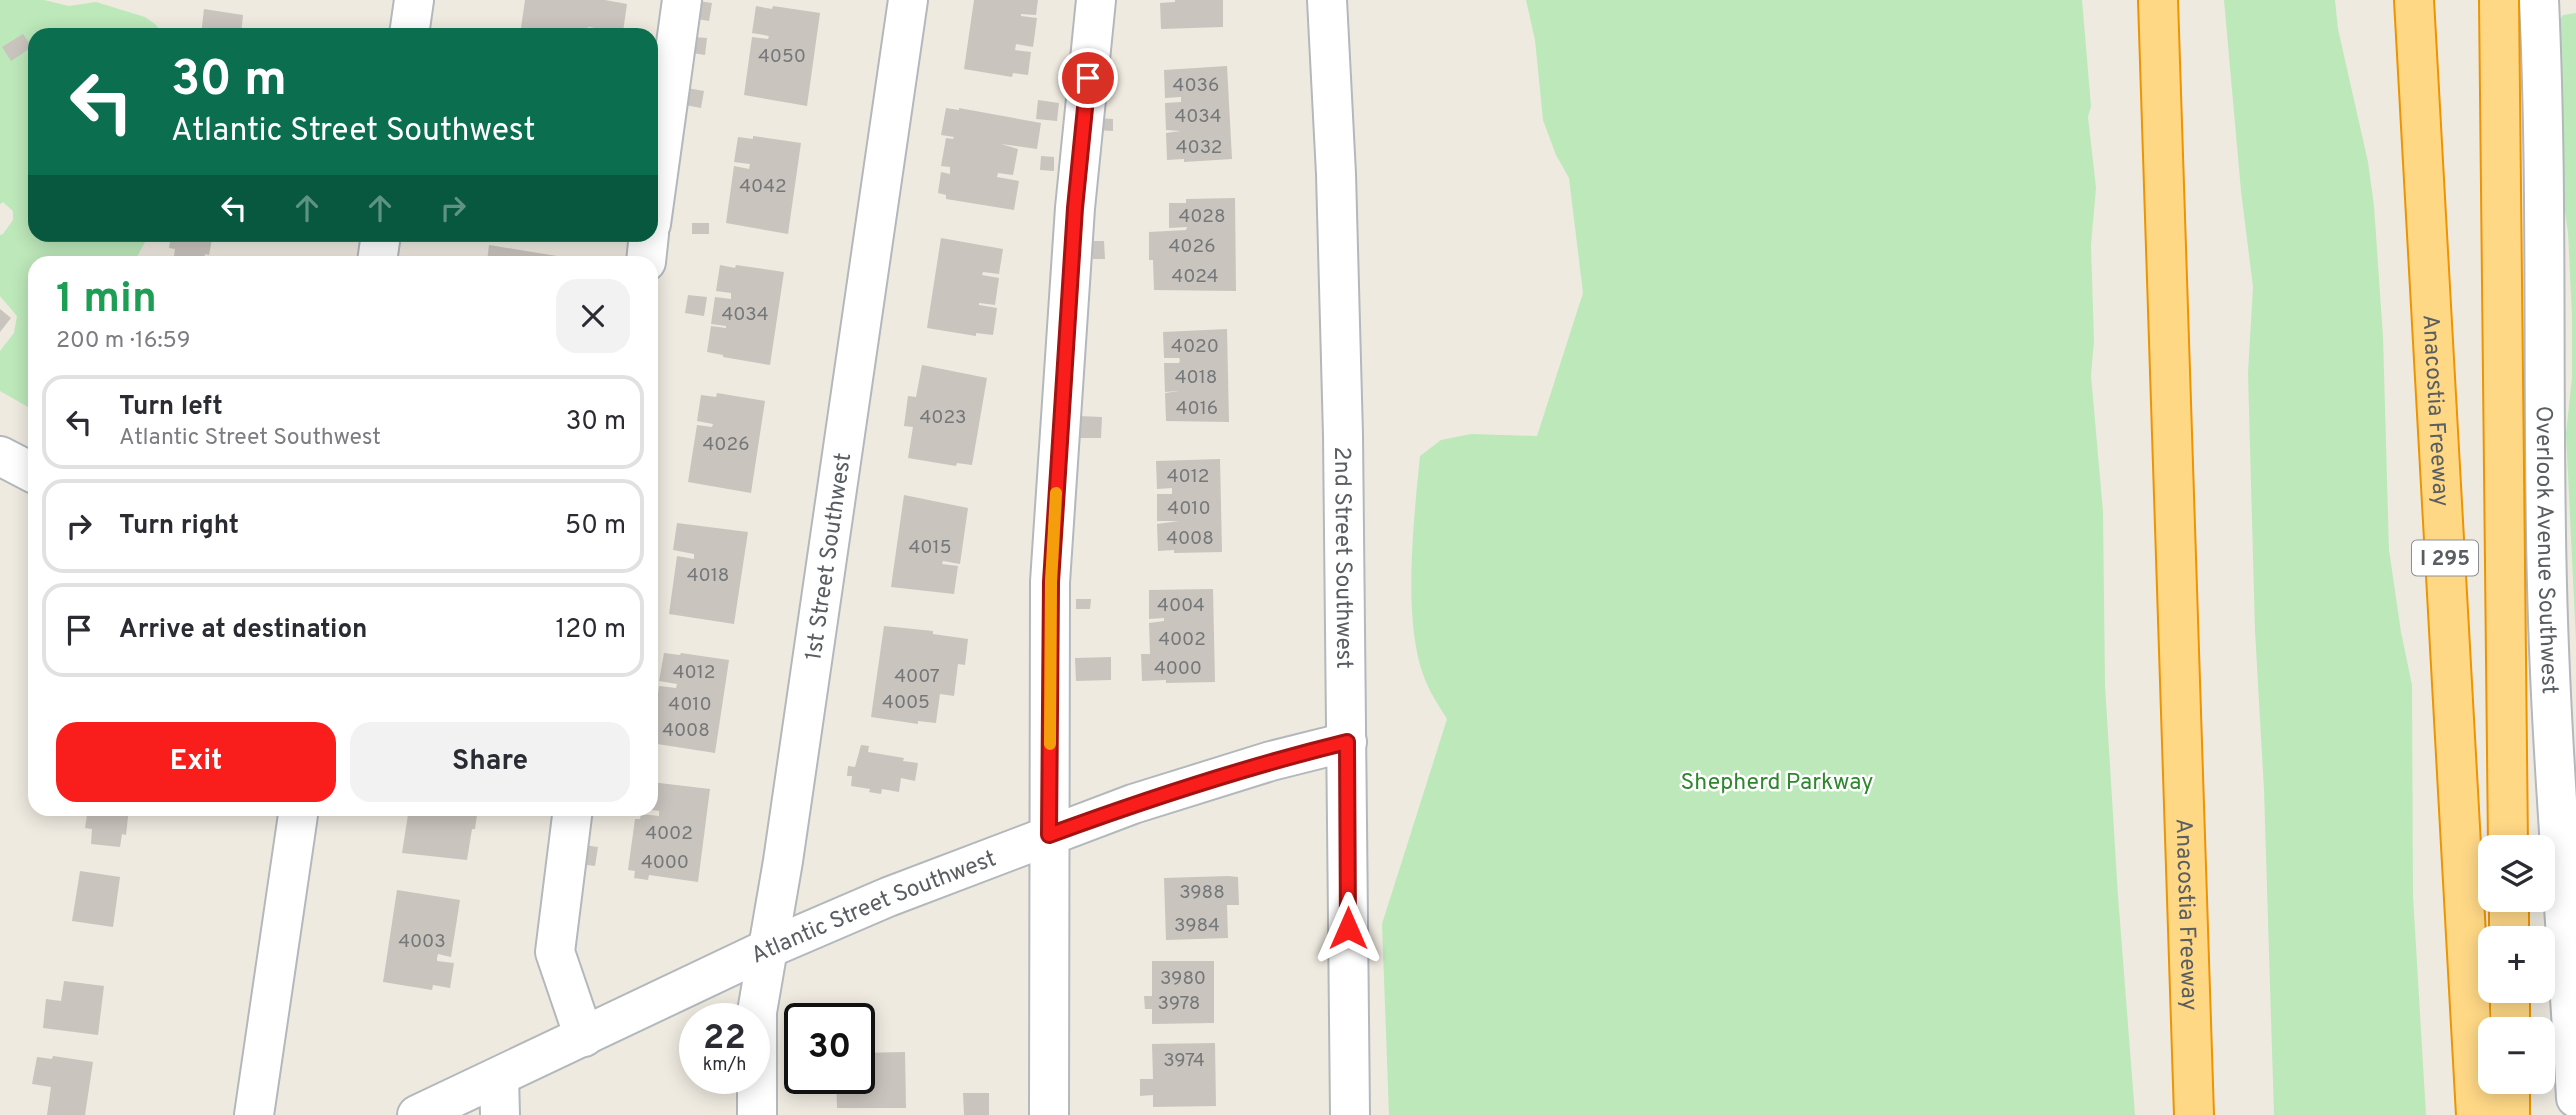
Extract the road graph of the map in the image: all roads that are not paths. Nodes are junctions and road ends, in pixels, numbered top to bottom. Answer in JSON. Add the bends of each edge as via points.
{"nodes":[{"id":1,"x":414,"y":0,"type":"edge"},
{"id":2,"x":682,"y":0,"type":"edge"},
{"id":3,"x":908,"y":0,"type":"edge"},
{"id":4,"x":1096,"y":0,"type":"edge"},
{"id":5,"x":1327,"y":0,"type":"edge"},
{"id":6,"x":2158,"y":0,"type":"edge"},
{"id":7,"x":2414,"y":0,"type":"edge"},
{"id":8,"x":2499,"y":0,"type":"edge"},
{"id":9,"x":2539,"y":0,"type":"edge"},
{"id":10,"x":410,"y":28,"type":"edge"},
{"id":11,"x":658,"y":173,"type":"edge"},
{"id":12,"x":0,"y":456,"type":"edge"},
{"id":13,"x":28,"y":470,"type":"edge"},
{"id":14,"x":1347,"y":742,"type":"junction"},
{"id":15,"x":298,"y":816,"type":"edge"},
{"id":16,"x":572,"y":816,"type":"edge"},
{"id":17,"x":1049,"y":835,"type":"junction"},
{"id":18,"x":2508,"y":835,"type":"edge"},
{"id":19,"x":767,"y":949,"type":"junction"},
{"id":20,"x":584,"y":1037,"type":"junction"},
{"id":21,"x":499,"y":1077,"type":"junction"},
{"id":22,"x":2510,"y":1094,"type":"edge"},
{"id":23,"x":2576,"y":1098,"type":"edge"},
{"id":24,"x":254,"y":1115,"type":"edge"},
{"id":25,"x":417,"y":1115,"type":"edge"},
{"id":26,"x":500,"y":1115,"type":"edge"},
{"id":27,"x":757,"y":1115,"type":"edge"},
{"id":28,"x":1049,"y":1115,"type":"edge"},
{"id":29,"x":1349,"y":1115,"type":"edge"},
{"id":30,"x":2194,"y":1115,"type":"edge"},
{"id":31,"x":2476,"y":1115,"type":"edge"},
{"id":32,"x":2510,"y":1115,"type":"edge"}],
"edges":[{"from":1,"to":10,"type":"street"},
{"from":2,"to":11,"type":"street"},
{"from":3,"to":19,"type":"street","name":"1st Street Southwest"},
{"from":4,"to":17,"type":"street","via":[[1075,208],[1051,582]]},
{"from":5,"to":14,"type":"street","name":"2nd Street Southwest","via":[[1341,314]]},
{"from":6,"to":30,"type":"highway","name":"Anacostia Freeway"},
{"from":7,"to":31,"type":"highway","name":"Anacostia Freeway","number":"I 295"},
{"from":8,"to":18,"type":"highway"},
{"from":9,"to":23,"type":"street","name":"Overlook Avenue Southwest","via":[[2550,704]]},
{"from":12,"to":13,"type":"street"},
{"from":14,"to":17,"type":"street","name":"Atlantic Street Southwest","via":[[1198,783]]},
{"from":14,"to":29,"type":"street","name":"2nd Street Southwest"},
{"from":15,"to":24,"type":"street"},
{"from":16,"to":20,"type":"street","via":[[555,952]]},
{"from":17,"to":19,"type":"street","name":"Atlantic Street Southwest"},
{"from":17,"to":28,"type":"street"},
{"from":19,"to":20,"type":"street","name":"Atlantic Street Southwest"},
{"from":19,"to":27,"type":"street","name":"1st Street Southwest","via":[[757,1012]]},
{"from":20,"to":21,"type":"street","name":"Atlantic Street Southwest"},
{"from":21,"to":25,"type":"street","name":"Atlantic Street Southwest"},
{"from":21,"to":26,"type":"street"},
{"from":22,"to":32,"type":"highway"}]}
